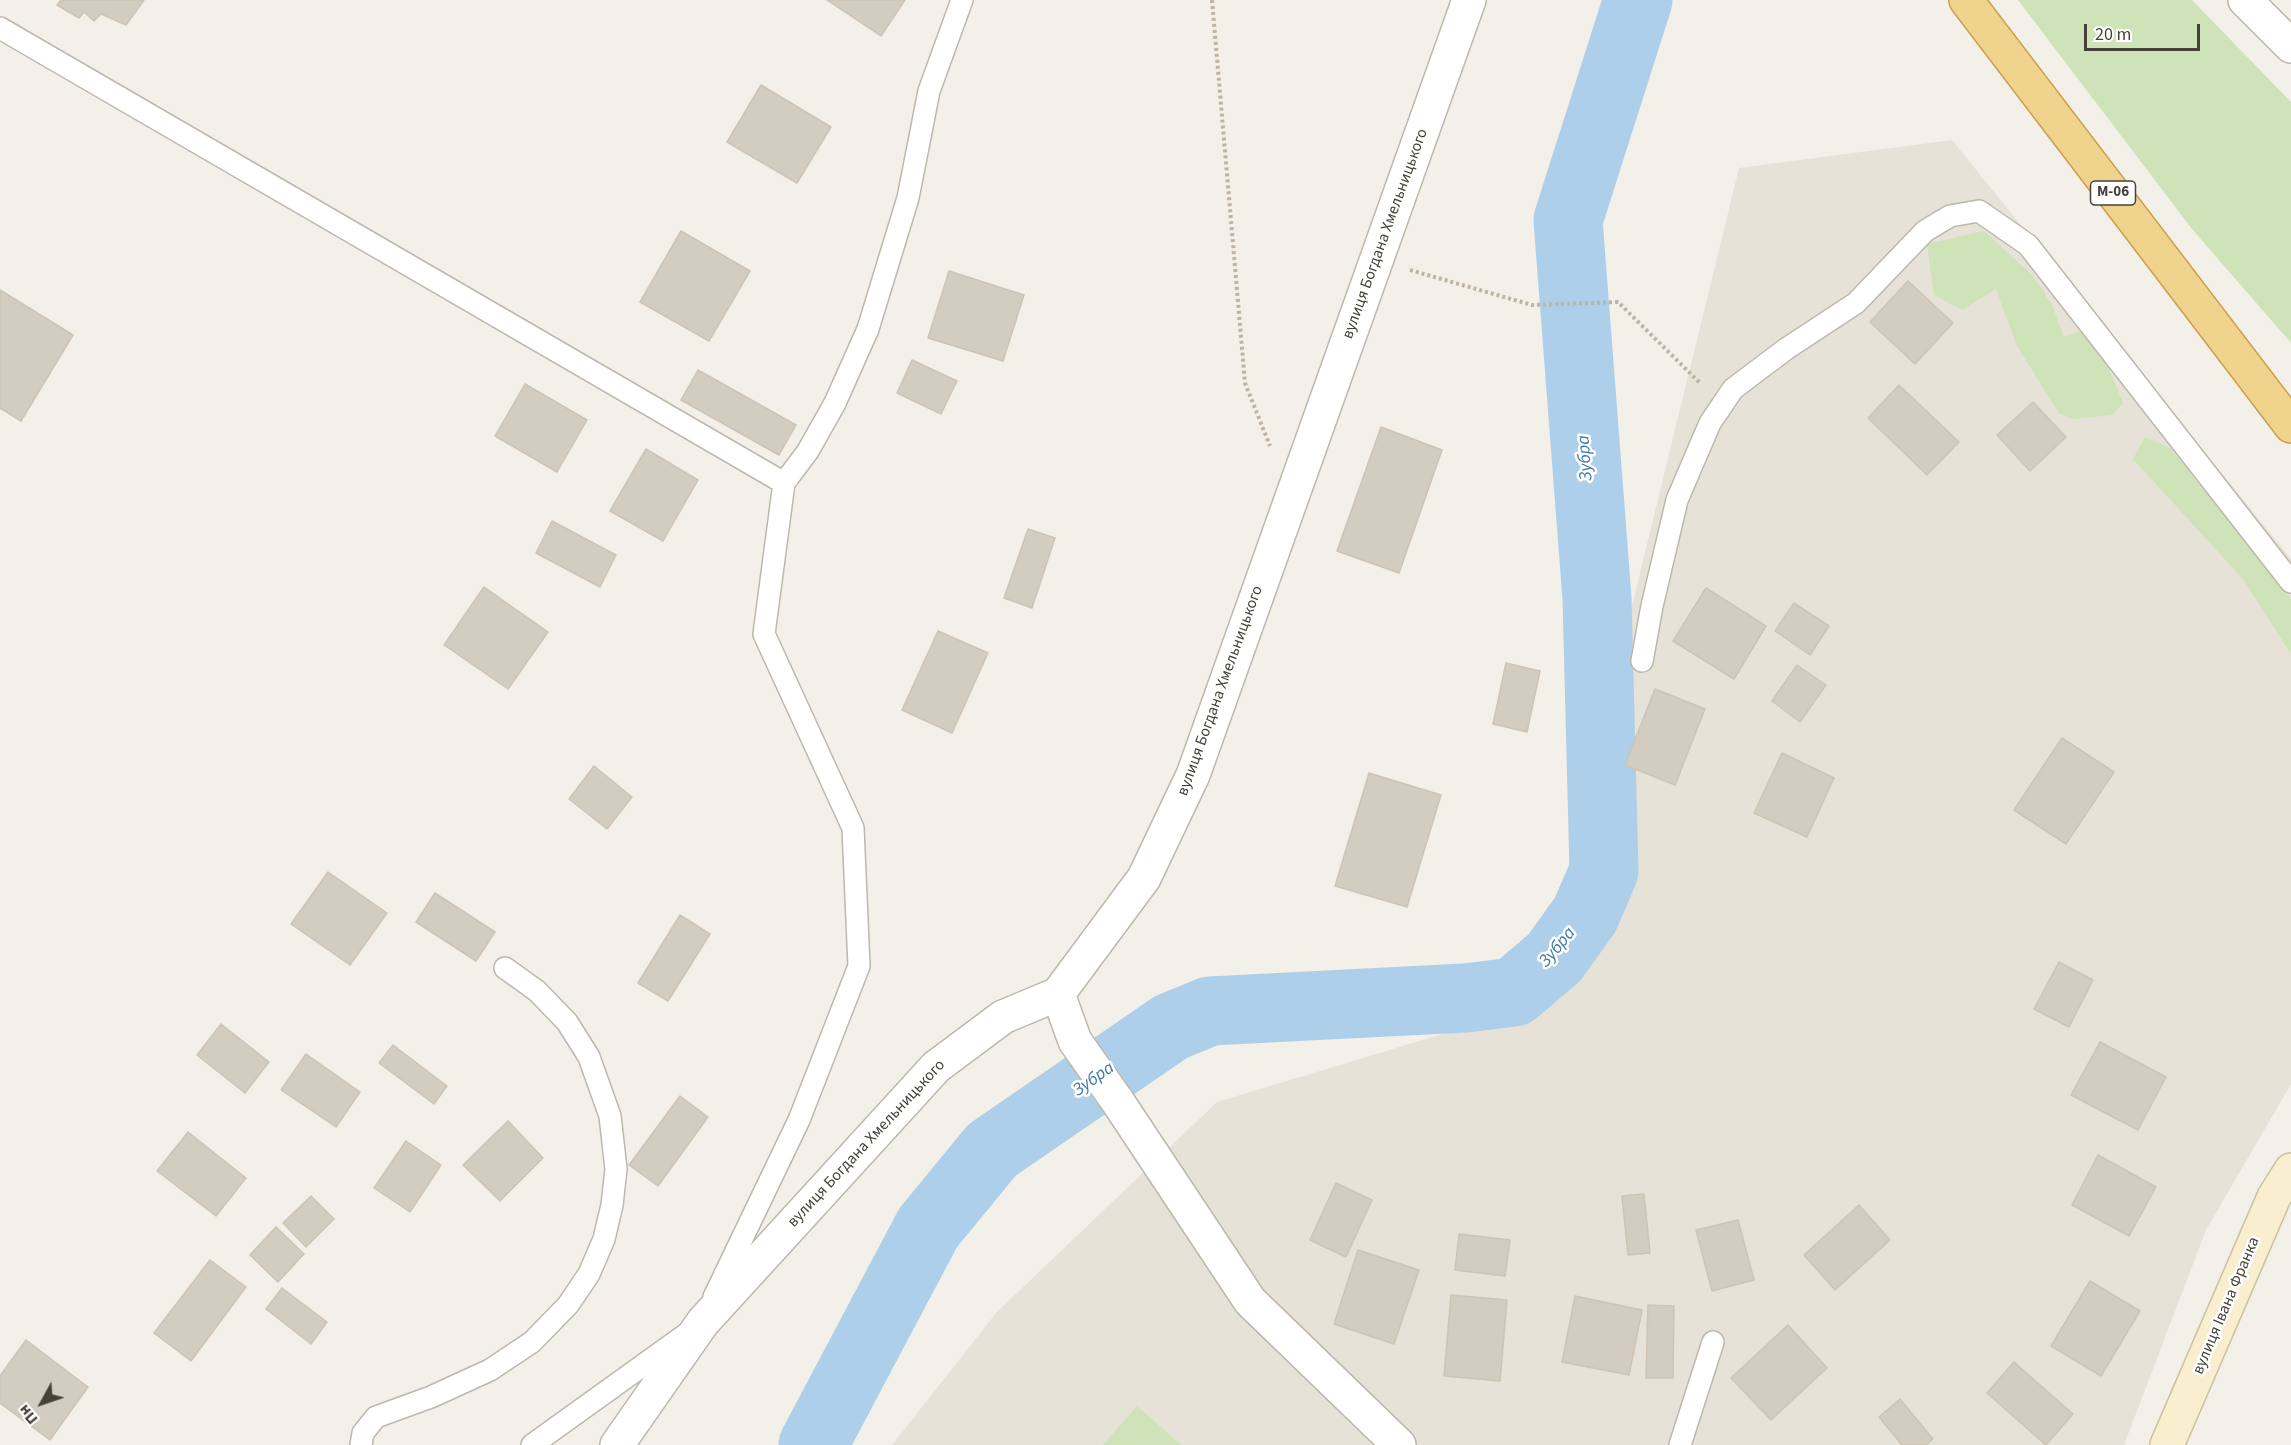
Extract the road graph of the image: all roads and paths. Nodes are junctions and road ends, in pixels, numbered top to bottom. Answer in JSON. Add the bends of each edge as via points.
{"nodes":[{"id":1,"x":962,"y":0,"type":"edge"},
{"id":2,"x":1212,"y":0,"type":"edge"},
{"id":3,"x":1469,"y":0,"type":"edge"},
{"id":4,"x":1966,"y":0,"type":"edge"},
{"id":5,"x":2245,"y":0,"type":"edge"},
{"id":6,"x":0,"y":28,"type":"edge"},
{"id":7,"x":2291,"y":46,"type":"edge"},
{"id":8,"x":1376,"y":260,"type":"junction"},
{"id":9,"x":1722,"y":405,"type":"junction"},
{"id":10,"x":2291,"y":426,"type":"edge"},
{"id":11,"x":1270,"y":447,"type":"dead end"},
{"id":12,"x":784,"y":483,"type":"junction"},
{"id":13,"x":2291,"y":582,"type":"edge"},
{"id":14,"x":1642,"y":661,"type":"dead end"},
{"id":15,"x":505,"y":968,"type":"dead end"},
{"id":16,"x":1058,"y":994,"type":"junction"},
{"id":17,"x":2291,"y":1170,"type":"edge"},
{"id":18,"x":703,"y":1322,"type":"junction"},
{"id":19,"x":1713,"y":1342,"type":"dead end"},
{"id":20,"x":2169,"y":1444,"type":"edge"},
{"id":21,"x":361,"y":1445,"type":"edge"},
{"id":22,"x":532,"y":1445,"type":"edge"},
{"id":23,"x":617,"y":1445,"type":"edge"},
{"id":24,"x":1398,"y":1445,"type":"edge"},
{"id":25,"x":1680,"y":1445,"type":"edge"}],
"edges":[{"from":1,"to":12,"type":"lane","via":[[928,91],[908,198],[868,329],[814,442]]},
{"from":2,"to":11,"type":"path","via":[[1245,382]]},
{"from":3,"to":8,"type":"street","name":"вулиця Богдана Хмельницького"},
{"from":4,"to":10,"type":"highway","number":"М-06"},
{"from":5,"to":7,"type":"street"},
{"from":6,"to":12,"type":"lane"},
{"from":8,"to":9,"type":"path","via":[[1532,305],[1618,302]]},
{"from":8,"to":16,"type":"street","name":"вулиця Богдана Хмельницького","via":[[1193,775],[1144,878]]},
{"from":9,"to":13,"type":"lane","via":[[1733,389],[1856,303],[1925,231],[1950,216],[1979,211],[2028,245]]},
{"from":9,"to":14,"type":"lane","via":[[1710,423],[1677,500]]},
{"from":12,"to":18,"type":"lane","via":[[764,634],[853,828],[859,966],[799,1120]]},
{"from":15,"to":21,"type":"lane","via":[[537,991],[567,1022],[589,1057],[610,1116],[616,1169],[604,1239],[589,1274],[568,1305],[532,1342],[489,1370],[376,1417],[363,1433]]},
{"from":16,"to":18,"type":"street","name":"вулиця Богдана Хмельницького","via":[[1003,1017],[936,1067]]},
{"from":16,"to":24,"type":"street","via":[[1075,1041],[1250,1300]]},
{"from":17,"to":20,"type":"main road","name":"вулиця Івана Франка","via":[[2274,1197]]},
{"from":18,"to":22,"type":"lane"},
{"from":18,"to":23,"type":"street","name":"вулиця Богдана Хмельницького"},
{"from":19,"to":25,"type":"lane"}]}
